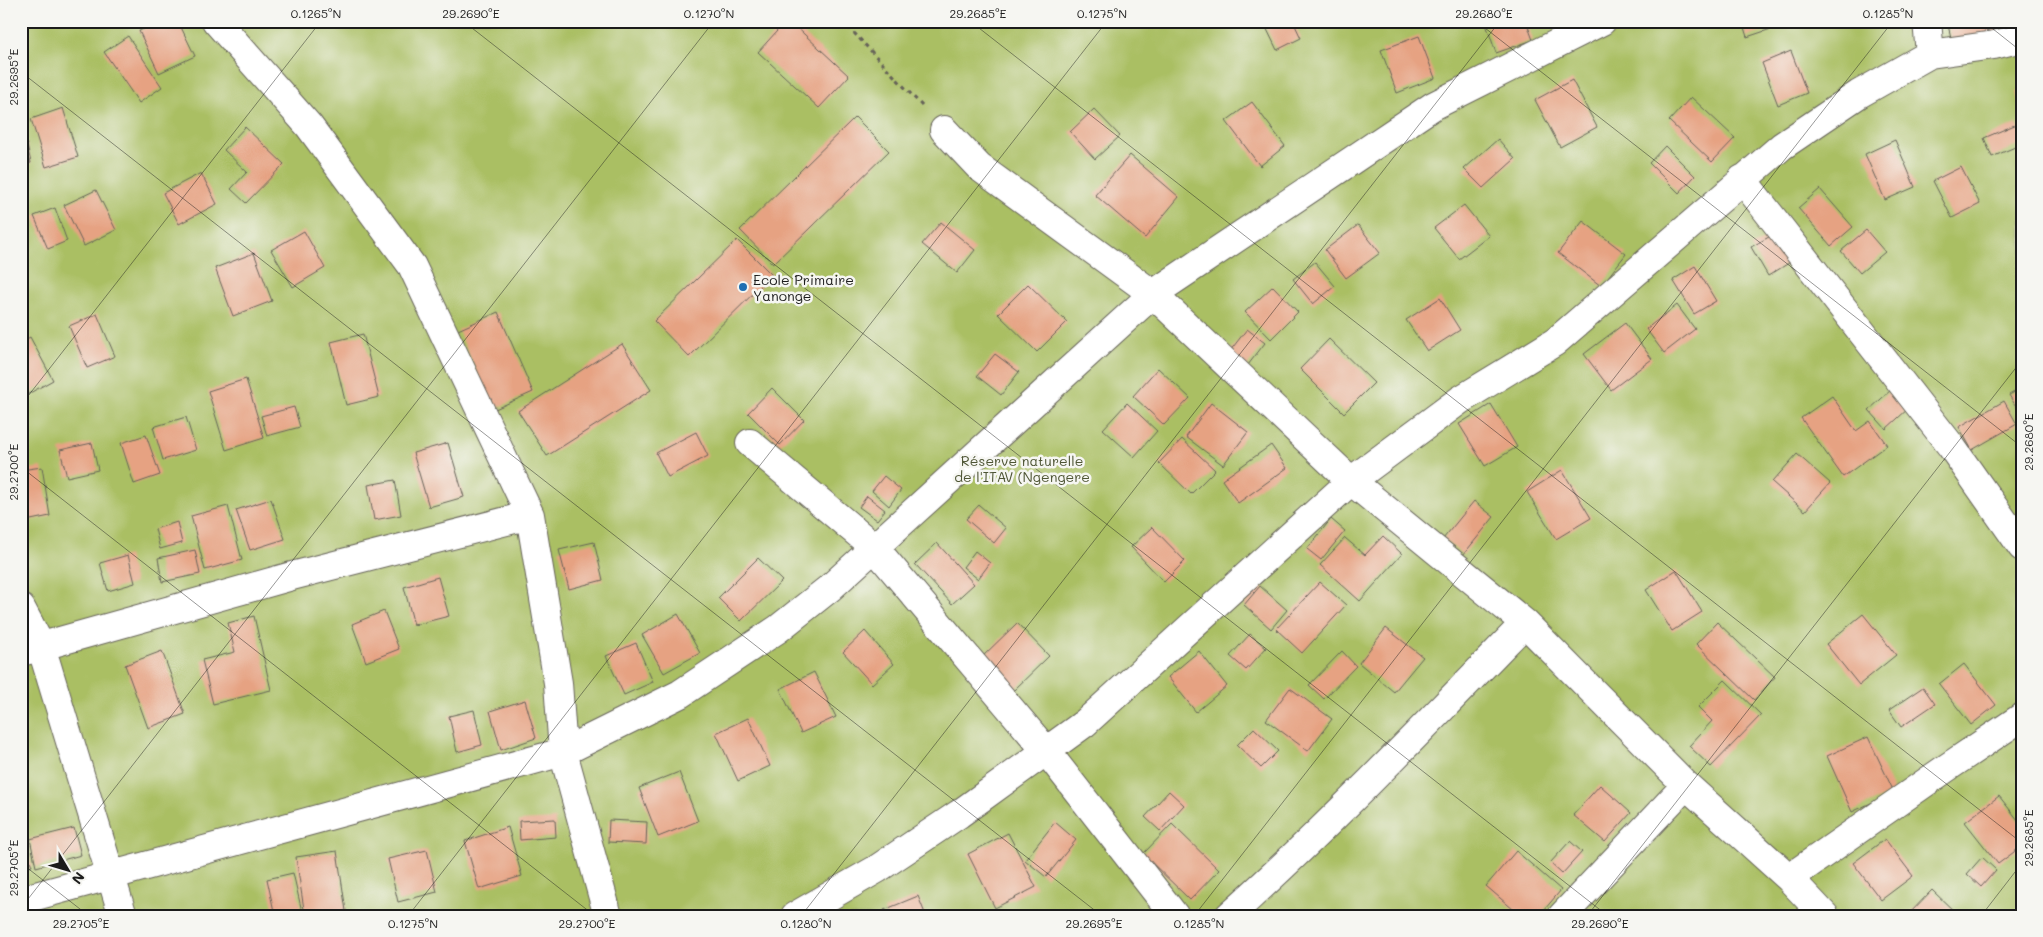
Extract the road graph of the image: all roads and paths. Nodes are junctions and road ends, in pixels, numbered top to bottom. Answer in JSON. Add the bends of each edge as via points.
{"nodes":[{"id":1,"x":216,"y":21,"type":"edge"},
{"id":2,"x":843,"y":21,"type":"edge"},
{"id":3,"x":1602,"y":21,"type":"edge"},
{"id":4,"x":1927,"y":21,"type":"edge"},
{"id":5,"x":2022,"y":38,"type":"edge"},
{"id":6,"x":1930,"y":54,"type":"junction"},
{"id":7,"x":944,"y":130,"type":"joint"},
{"id":8,"x":1742,"y":179,"type":"junction"},
{"id":9,"x":1153,"y":294,"type":"junction"},
{"id":10,"x":750,"y":443,"type":"dead end"},
{"id":11,"x":1351,"y":481,"type":"junction"},
{"id":12,"x":530,"y":515,"type":"junction"},
{"id":13,"x":874,"y":547,"type":"junction"},
{"id":14,"x":2022,"y":547,"type":"edge"},
{"id":15,"x":21,"y":608,"type":"edge"},
{"id":16,"x":1525,"y":624,"type":"junction"},
{"id":17,"x":31,"y":649,"type":"edge"},
{"id":18,"x":2022,"y":717,"type":"edge"},
{"id":19,"x":563,"y":752,"type":"junction"},
{"id":20,"x":1047,"y":752,"type":"junction"},
{"id":21,"x":1686,"y":785,"type":"junction"},
{"id":22,"x":111,"y":875,"type":"junction"},
{"id":23,"x":1789,"y":878,"type":"junction"},
{"id":24,"x":21,"y":900,"type":"edge"},
{"id":25,"x":123,"y":916,"type":"edge"},
{"id":26,"x":608,"y":916,"type":"edge"},
{"id":27,"x":795,"y":916,"type":"edge"},
{"id":28,"x":1175,"y":916,"type":"edge"},
{"id":29,"x":1229,"y":916,"type":"edge"},
{"id":30,"x":1562,"y":916,"type":"edge"},
{"id":31,"x":1825,"y":916,"type":"edge"}],
"edges":[{"from":1,"to":12,"type":"street","via":[[309,126],[412,266]]},
{"from":2,"to":7,"type":"path"},
{"from":3,"to":9,"type":"street","via":[[1434,106]]},
{"from":4,"to":6,"type":"street"},
{"from":5,"to":6,"type":"street"},
{"from":6,"to":8,"type":"street","via":[[1859,94],[1782,146]]},
{"from":7,"to":9,"type":"street","via":[[978,166]]},
{"from":8,"to":11,"type":"street","via":[[1556,342],[1460,400]]},
{"from":8,"to":14,"type":"street","via":[[1951,446]]},
{"from":9,"to":11,"type":"street"},
{"from":9,"to":13,"type":"street"},
{"from":10,"to":13,"type":"street"},
{"from":11,"to":16,"type":"street"},
{"from":11,"to":20,"type":"street","via":[[1085,723]]},
{"from":12,"to":17,"type":"street","via":[[292,576]]},
{"from":12,"to":19,"type":"street","via":[[558,683]]},
{"from":13,"to":19,"type":"street","via":[[831,587],[770,634],[680,694]]},
{"from":13,"to":20,"type":"street"},
{"from":15,"to":17,"type":"street"},
{"from":16,"to":21,"type":"street"},
{"from":16,"to":29,"type":"street","via":[[1411,742]]},
{"from":17,"to":22,"type":"street"},
{"from":18,"to":23,"type":"street"},
{"from":19,"to":22,"type":"street"},
{"from":19,"to":26,"type":"street"},
{"from":20,"to":27,"type":"street","via":[[877,869]]},
{"from":20,"to":28,"type":"street"},
{"from":21,"to":23,"type":"street"},
{"from":21,"to":30,"type":"street"},
{"from":22,"to":24,"type":"street"},
{"from":22,"to":25,"type":"street"},
{"from":23,"to":31,"type":"street"}]}
